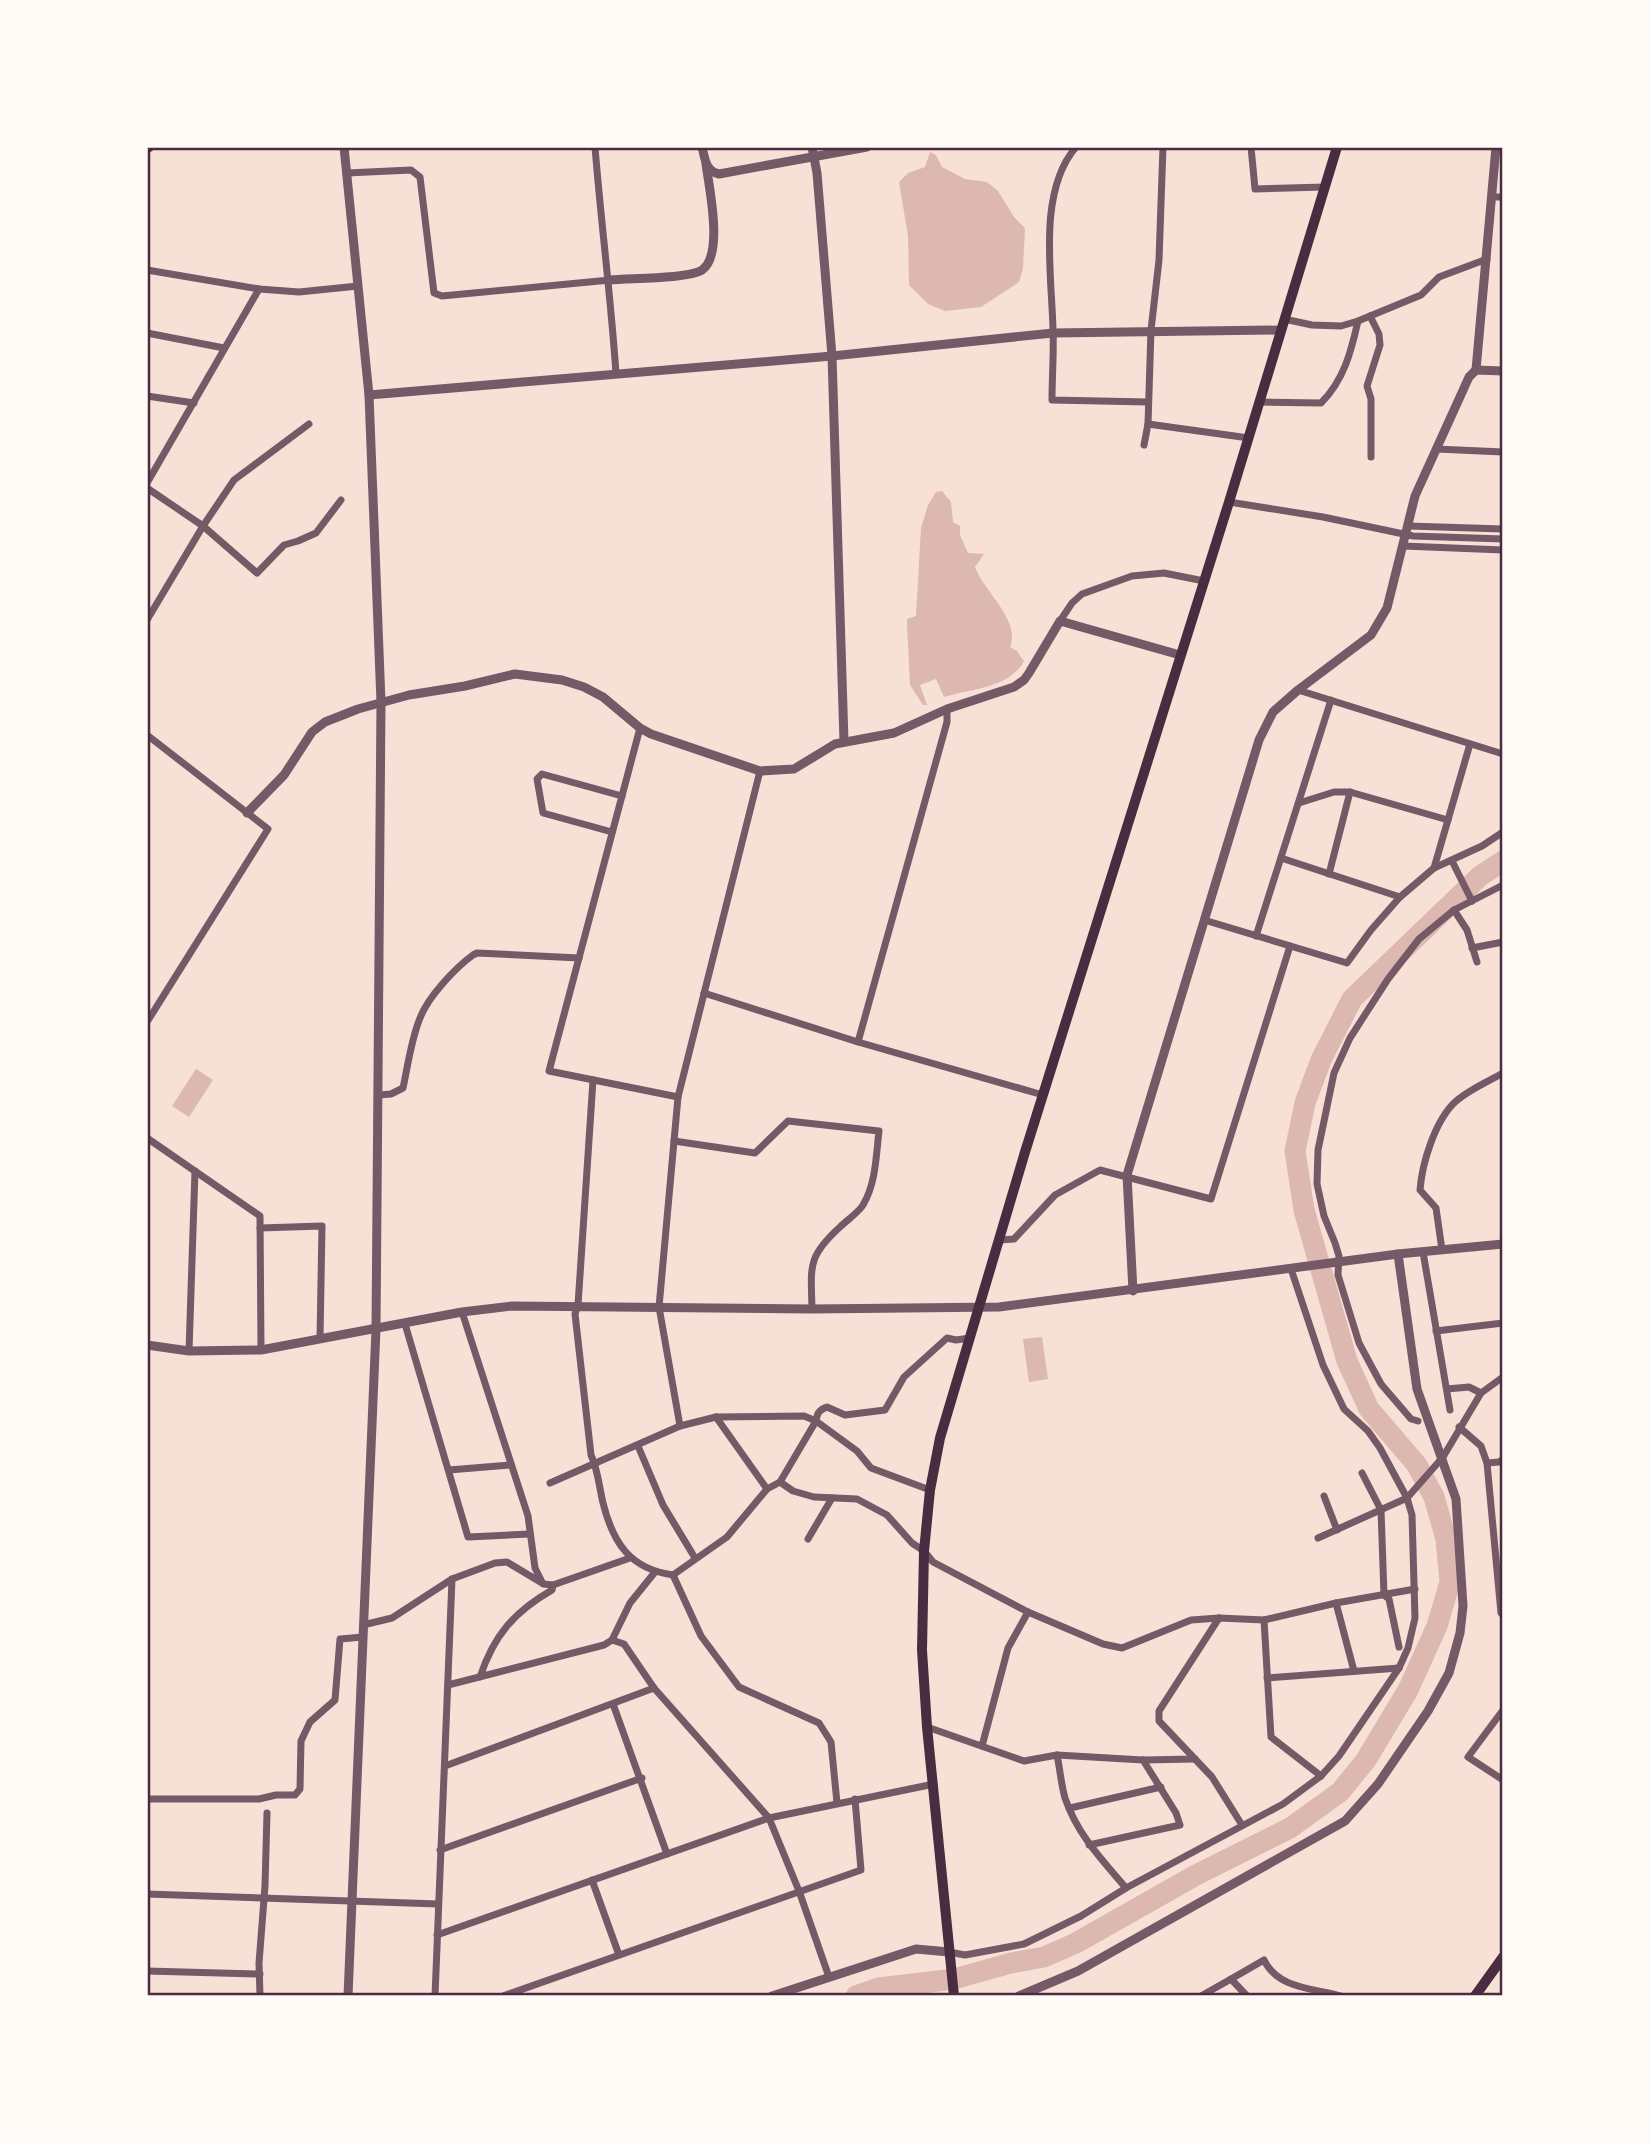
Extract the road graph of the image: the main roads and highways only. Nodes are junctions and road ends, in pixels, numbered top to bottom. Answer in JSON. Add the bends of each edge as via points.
{"nodes":[{"id":1,"x":1337,"y":147,"type":"edge"},
{"id":2,"x":1503,"y":1958,"type":"edge"},
{"id":3,"x":954,"y":1996,"type":"edge"},
{"id":4,"x":1475,"y":1996,"type":"edge"}],
"edges":[{"from":1,"to":3,"type":"main road","via":[[940,1438],[923,1550],[922,1638]]},
{"from":2,"to":4,"type":"main road"}]}
